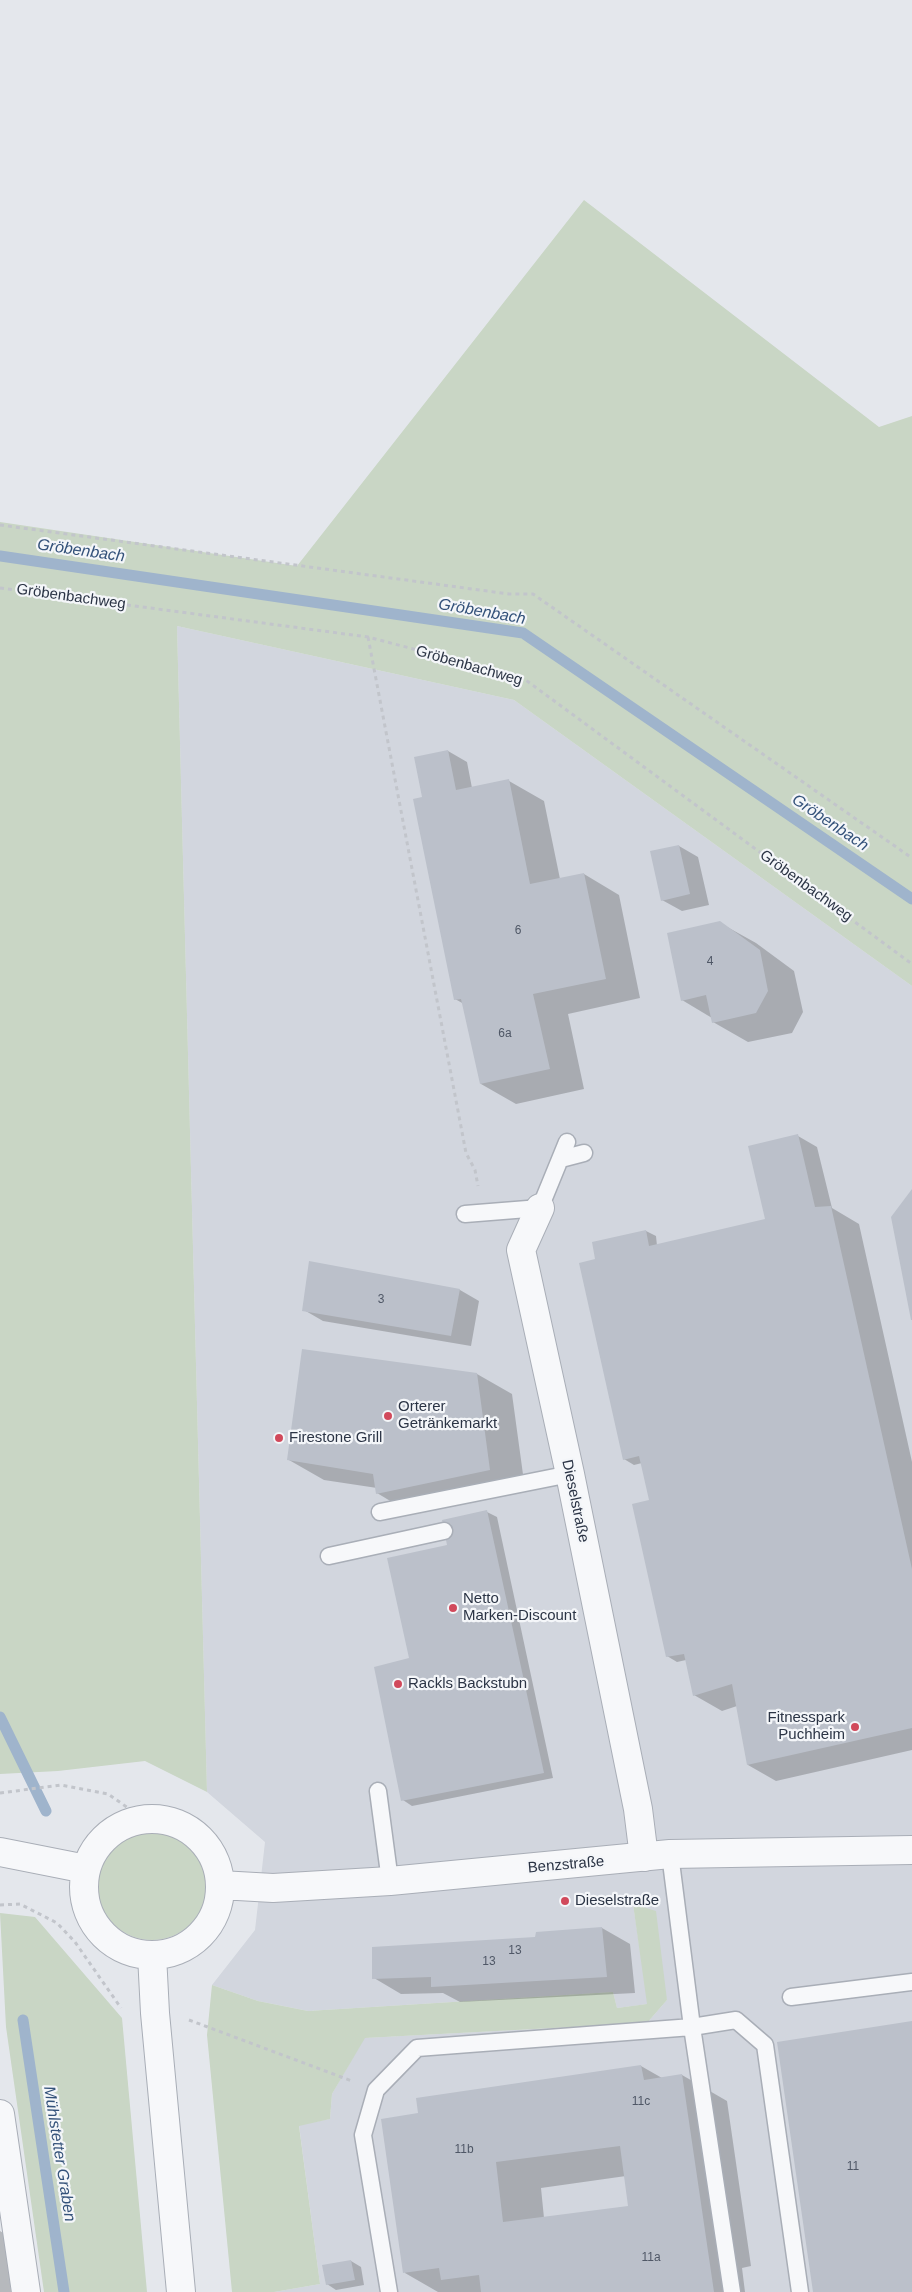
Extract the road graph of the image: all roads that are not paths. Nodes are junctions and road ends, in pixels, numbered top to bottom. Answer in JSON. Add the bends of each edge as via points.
{"nodes":[{"id":1,"x":567,"y":1142,"type":"dead end"},
{"id":2,"x":584,"y":1153,"type":"dead end"},
{"id":3,"x":560,"y":1158,"type":"junction"},
{"id":4,"x":540,"y":1208,"type":"junction"},
{"id":5,"x":465,"y":1214,"type":"dead end"},
{"id":6,"x":570,"y":1474,"type":"junction"},
{"id":7,"x":380,"y":1512,"type":"dead end"},
{"id":8,"x":444,"y":1531,"type":"dead end"},
{"id":9,"x":329,"y":1556,"type":"dead end"},
{"id":10,"x":378,"y":1791,"type":"dead end"},
{"id":11,"x":912,"y":1850,"type":"edge"},
{"id":12,"x":0,"y":1852,"type":"edge"},
{"id":13,"x":657,"y":1856,"type":"junction"},
{"id":14,"x":86,"y":1869,"type":"junction"},
{"id":15,"x":390,"y":1882,"type":"junction"},
{"id":16,"x":220,"y":1885,"type":"junction"},
{"id":17,"x":152,"y":1955,"type":"junction"},
{"id":18,"x":912,"y":1982,"type":"edge"},
{"id":19,"x":790,"y":1997,"type":"dead end"},
{"id":20,"x":692,"y":2027,"type":"junction"},
{"id":21,"x":0,"y":2114,"type":"edge"},
{"id":22,"x":26,"y":2292,"type":"edge"},
{"id":23,"x":181,"y":2292,"type":"edge"},
{"id":24,"x":389,"y":2292,"type":"edge"},
{"id":25,"x":732,"y":2292,"type":"edge"},
{"id":26,"x":800,"y":2292,"type":"edge"}],
"edges":[{"from":1,"to":3,"type":"lane"},
{"from":2,"to":3,"type":"lane"},
{"from":3,"to":4,"type":"lane"},
{"from":4,"to":5,"type":"lane"},
{"from":4,"to":6,"type":"street","name":"Dieselstraße","via":[[521,1250]]},
{"from":6,"to":7,"type":"lane"},
{"from":6,"to":13,"type":"street","name":"Dieselstraße","via":[[636,1801]]},
{"from":8,"to":9,"type":"lane"},
{"from":10,"to":15,"type":"lane"},
{"from":11,"to":13,"type":"street","name":"Benzstraße"},
{"from":12,"to":14,"type":"street"},
{"from":13,"to":15,"type":"street","name":"Benzstraße"},
{"from":13,"to":20,"type":"lane"},
{"from":14,"to":16,"type":"street","via":[[102,1841],[121,1826],[144,1819],[160,1819],[176,1823],[202,1840],[212,1854]]},
{"from":14,"to":17,"type":"street","via":[[86,1904],[93,1921],[118,1946]]},
{"from":15,"to":16,"type":"street","name":"Benzstraße","via":[[273,1888]]},
{"from":16,"to":17,"type":"street","via":[[215,1911],[200,1934],[170,1952]]},
{"from":17,"to":23,"type":"street"},
{"from":18,"to":19,"type":"lane"},
{"from":20,"to":24,"type":"lane","via":[[418,2048],[376,2090],[363,2135]]},
{"from":20,"to":25,"type":"lane"},
{"from":20,"to":26,"type":"lane","via":[[736,2020],[766,2045]]},
{"from":21,"to":22,"type":"street"}]}
